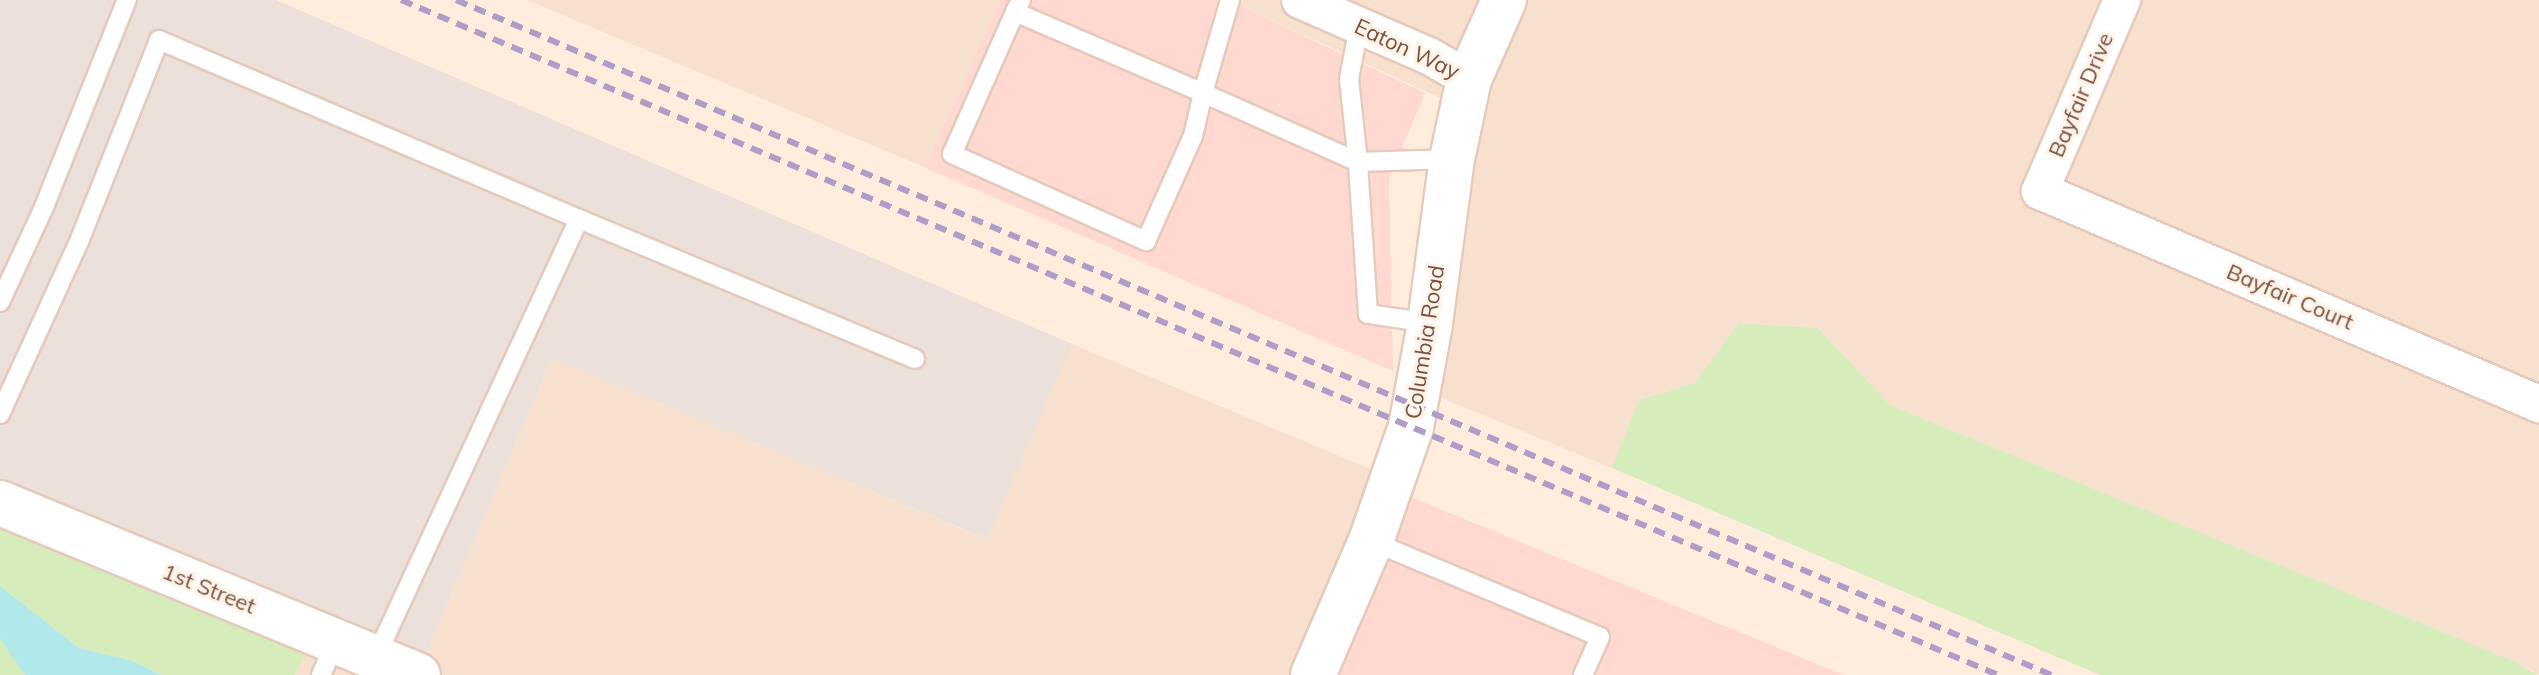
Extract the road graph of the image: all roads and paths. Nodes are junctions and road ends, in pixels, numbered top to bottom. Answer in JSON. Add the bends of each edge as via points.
{"nodes":[{"id":1,"x":127,"y":0,"type":"edge"},
{"id":2,"x":1230,"y":0,"type":"edge"},
{"id":3,"x":1300,"y":0,"type":"edge"},
{"id":4,"x":1504,"y":0,"type":"edge"},
{"id":5,"x":2122,"y":0,"type":"edge"},
{"id":6,"x":1018,"y":6,"type":"edge"},
{"id":7,"x":1359,"y":26,"type":"junction"},
{"id":8,"x":1469,"y":79,"type":"junction"},
{"id":9,"x":1203,"y":93,"type":"junction"},
{"id":10,"x":1452,"y":159,"type":"junction"},
{"id":11,"x":1358,"y":162,"type":"junction"},
{"id":12,"x":2040,"y":191,"type":"joint"},
{"id":13,"x":579,"y":219,"type":"junction"},
{"id":14,"x":0,"y":302,"type":"edge"},
{"id":15,"x":1430,"y":323,"type":"junction"},
{"id":16,"x":915,"y":359,"type":"dead end"},
{"id":17,"x":2539,"y":404,"type":"edge"},
{"id":18,"x":0,"y":414,"type":"edge"},
{"id":19,"x":0,"y":503,"type":"edge"},
{"id":20,"x":1371,"y":541,"type":"junction"},
{"id":21,"x":376,"y":657,"type":"junction"},
{"id":22,"x":329,"y":658,"type":"edge"},
{"id":23,"x":418,"y":675,"type":"edge"},
{"id":24,"x":1313,"y":675,"type":"edge"},
{"id":25,"x":1583,"y":675,"type":"edge"}],
"edges":[{"from":1,"to":14,"type":"lane"},
{"from":2,"to":9,"type":"lane"},
{"from":3,"to":7,"type":"street","name":"Eaton Way"},
{"from":4,"to":8,"type":"main road","name":"Columbia Road"},
{"from":5,"to":12,"type":"street","name":"Bayfair Drive"},
{"from":6,"to":9,"type":"lane"},
{"from":6,"to":9,"type":"lane","via":[[952,154],[1146,241],[1193,136]]},
{"from":7,"to":8,"type":"street","name":"Eaton Way"},
{"from":7,"to":11,"type":"lane","via":[[1349,79]]},
{"from":8,"to":10,"type":"main road","name":"Columbia Road"},
{"from":9,"to":11,"type":"lane"},
{"from":10,"to":11,"type":"lane"},
{"from":10,"to":15,"type":"main road","name":"Columbia Road"},
{"from":11,"to":15,"type":"lane","via":[[1368,314]]},
{"from":12,"to":17,"type":"street","name":"Bayfair Court"},
{"from":13,"to":16,"type":"lane"},
{"from":13,"to":18,"type":"lane","via":[[159,40],[80,239]]},
{"from":13,"to":21,"type":"lane"},
{"from":15,"to":20,"type":"main road","name":"Columbia Road","via":[[1411,427]]},
{"from":19,"to":22,"type":"main road","name":"1st Street"},
{"from":20,"to":24,"type":"main road","name":"Columbia Road"},
{"from":20,"to":25,"type":"lane","via":[[1600,637]]},
{"from":21,"to":22,"type":"main road","name":"1st Street"},
{"from":21,"to":23,"type":"main road","name":"1st Street"}]}
